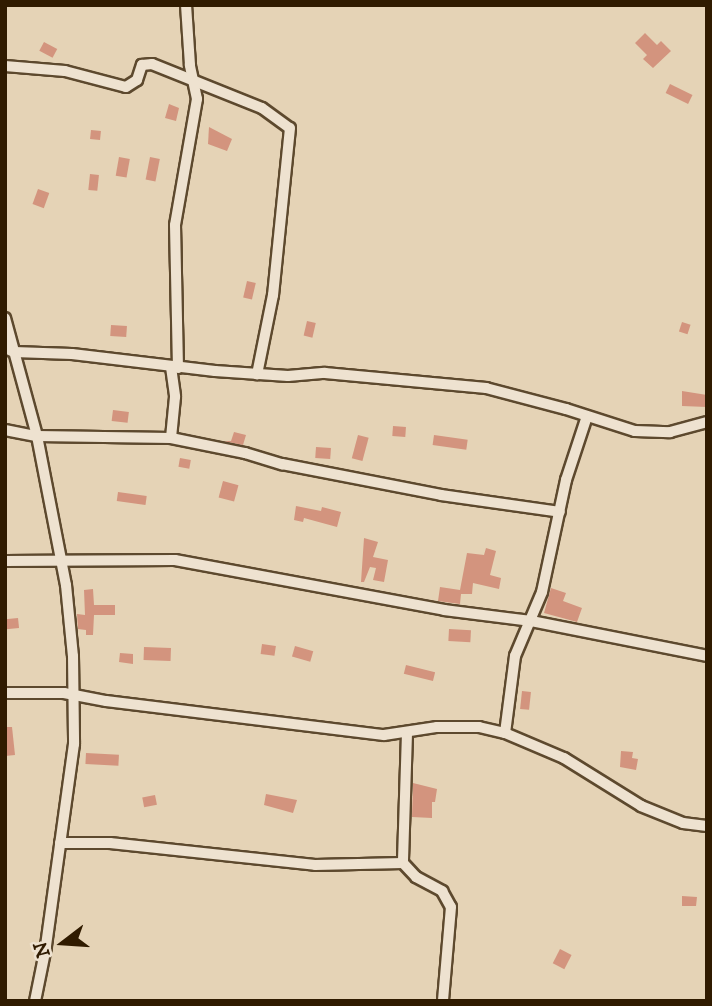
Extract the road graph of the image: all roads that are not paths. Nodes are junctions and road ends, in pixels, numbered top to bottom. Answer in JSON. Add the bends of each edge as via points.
{"nodes":[{"id":1,"x":186,"y":5,"type":"edge"},
{"id":2,"x":5,"y":66,"type":"edge"},
{"id":3,"x":193,"y":78,"type":"junction"},
{"id":4,"x":5,"y":318,"type":"edge"},
{"id":5,"x":10,"y":350,"type":"edge"},
{"id":6,"x":174,"y":367,"type":"junction"},
{"id":7,"x":257,"y":374,"type":"junction"},
{"id":8,"x":587,"y":416,"type":"junction"},
{"id":9,"x":707,"y":422,"type":"edge"},
{"id":10,"x":5,"y":430,"type":"edge"},
{"id":11,"x":37,"y":436,"type":"junction"},
{"id":12,"x":171,"y":438,"type":"junction"},
{"id":13,"x":560,"y":512,"type":"junction"},
{"id":14,"x":61,"y":559,"type":"junction"},
{"id":15,"x":5,"y":561,"type":"edge"},
{"id":16,"x":531,"y":621,"type":"junction"},
{"id":17,"x":707,"y":656,"type":"edge"},
{"id":18,"x":5,"y":693,"type":"edge"},
{"id":19,"x":74,"y":695,"type":"junction"},
{"id":20,"x":407,"y":733,"type":"junction"},
{"id":21,"x":505,"y":733,"type":"junction"},
{"id":22,"x":707,"y":826,"type":"edge"},
{"id":23,"x":60,"y":843,"type":"junction"},
{"id":24,"x":403,"y":863,"type":"junction"},
{"id":25,"x":35,"y":1001,"type":"edge"},
{"id":26,"x":443,"y":1001,"type":"edge"}],
"edges":[{"from":1,"to":3,"type":"street"},
{"from":2,"to":3,"type":"street","via":[[65,71],[126,87],[134,84],[147,63]]},
{"from":3,"to":6,"type":"street","via":[[197,108],[178,197],[174,253]]},
{"from":3,"to":7,"type":"street","via":[[262,108],[291,131],[273,295]]},
{"from":4,"to":5,"type":"street"},
{"from":5,"to":6,"type":"street"},
{"from":5,"to":11,"type":"street"},
{"from":6,"to":7,"type":"street"},
{"from":6,"to":12,"type":"street"},
{"from":7,"to":8,"type":"street","via":[[325,373],[486,388]]},
{"from":8,"to":9,"type":"street","via":[[647,432],[670,432]]},
{"from":8,"to":13,"type":"street","via":[[572,456]]},
{"from":10,"to":11,"type":"street"},
{"from":11,"to":12,"type":"street"},
{"from":11,"to":14,"type":"street"},
{"from":12,"to":13,"type":"street","via":[[441,495]]},
{"from":13,"to":16,"type":"street"},
{"from":14,"to":15,"type":"street"},
{"from":14,"to":16,"type":"street","via":[[174,560],[467,614]]},
{"from":14,"to":19,"type":"street"},
{"from":16,"to":17,"type":"street"},
{"from":16,"to":21,"type":"street","via":[[515,656]]},
{"from":18,"to":19,"type":"street"},
{"from":19,"to":20,"type":"street","via":[[384,735]]},
{"from":19,"to":23,"type":"street","via":[[74,744]]},
{"from":20,"to":21,"type":"street","via":[[459,726]]},
{"from":20,"to":24,"type":"street"},
{"from":21,"to":22,"type":"street","via":[[573,763],[641,806],[683,823]]},
{"from":23,"to":24,"type":"street","via":[[110,843],[316,865]]},
{"from":23,"to":25,"type":"street"},
{"from":24,"to":26,"type":"street","via":[[416,877],[442,891],[451,907]]}]}
